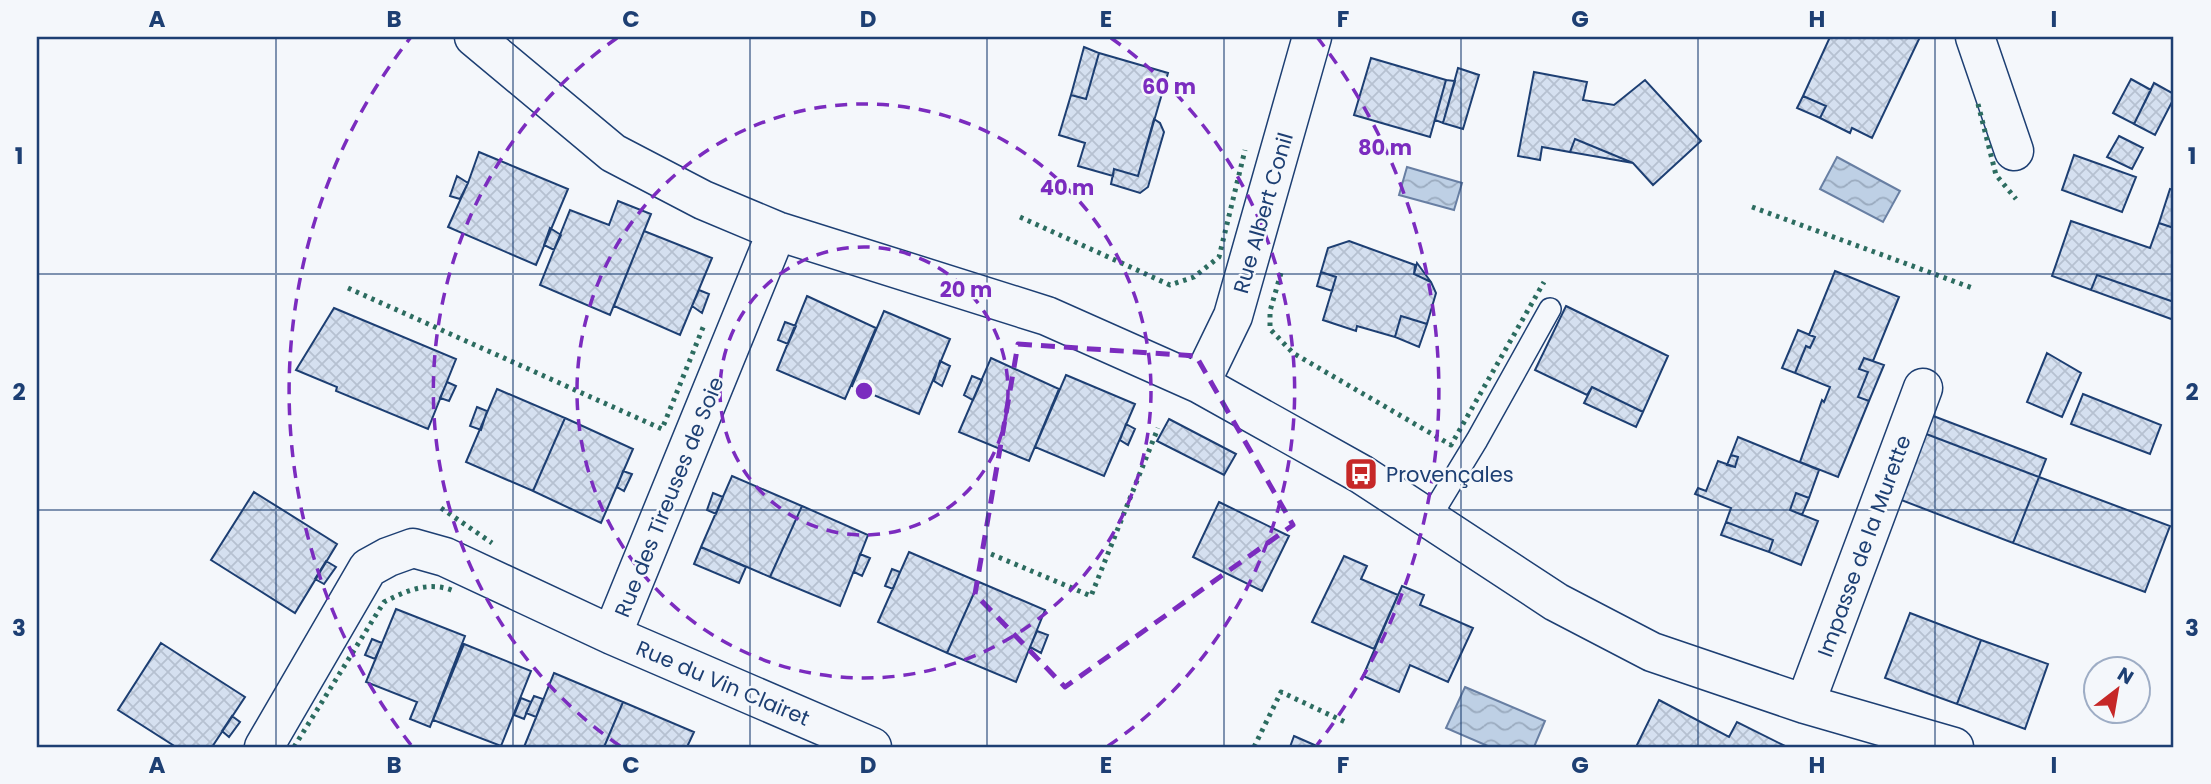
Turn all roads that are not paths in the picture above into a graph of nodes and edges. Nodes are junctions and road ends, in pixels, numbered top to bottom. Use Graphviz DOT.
graph roads {
  1 [pos="474,37"];
  2 [pos="1312,37"];
  3 [pos="1975,37"];
  4 [pos="2014,151"];
  5 [pos="777,231"];
  6 [pos="1550,309"];
  7 [pos="1200,384"];
  8 [pos="1923,388"];
  9 [pos="1429,519"];
  10 [pos="612,635"];
  11 [pos="1805,704"];
  12 [pos="264,747"];
  13 [pos="872,747"];
  14 [pos="1954,747"];
  1 -- 5 [label="street"];
  2 -- 7 [label="street, Rue Albert Conil"];
  3 -- 4 [label="street"];
  5 -- 7 [label="street"];
  5 -- 10 [label="street, Rue des Tireuses de Soie"];
  6 -- 9 [label="lane"];
  7 -- 9 [label="street"];
  8 -- 11 [label="street, Impasse de la Murette"];
  9 -- 11 [label="street"];
  10 -- 12 [label="street, Rue des Tireuses de Soie"];
  10 -- 13 [label="street, Rue du Vin Clairet"];
  11 -- 14 [label="street"];
}
